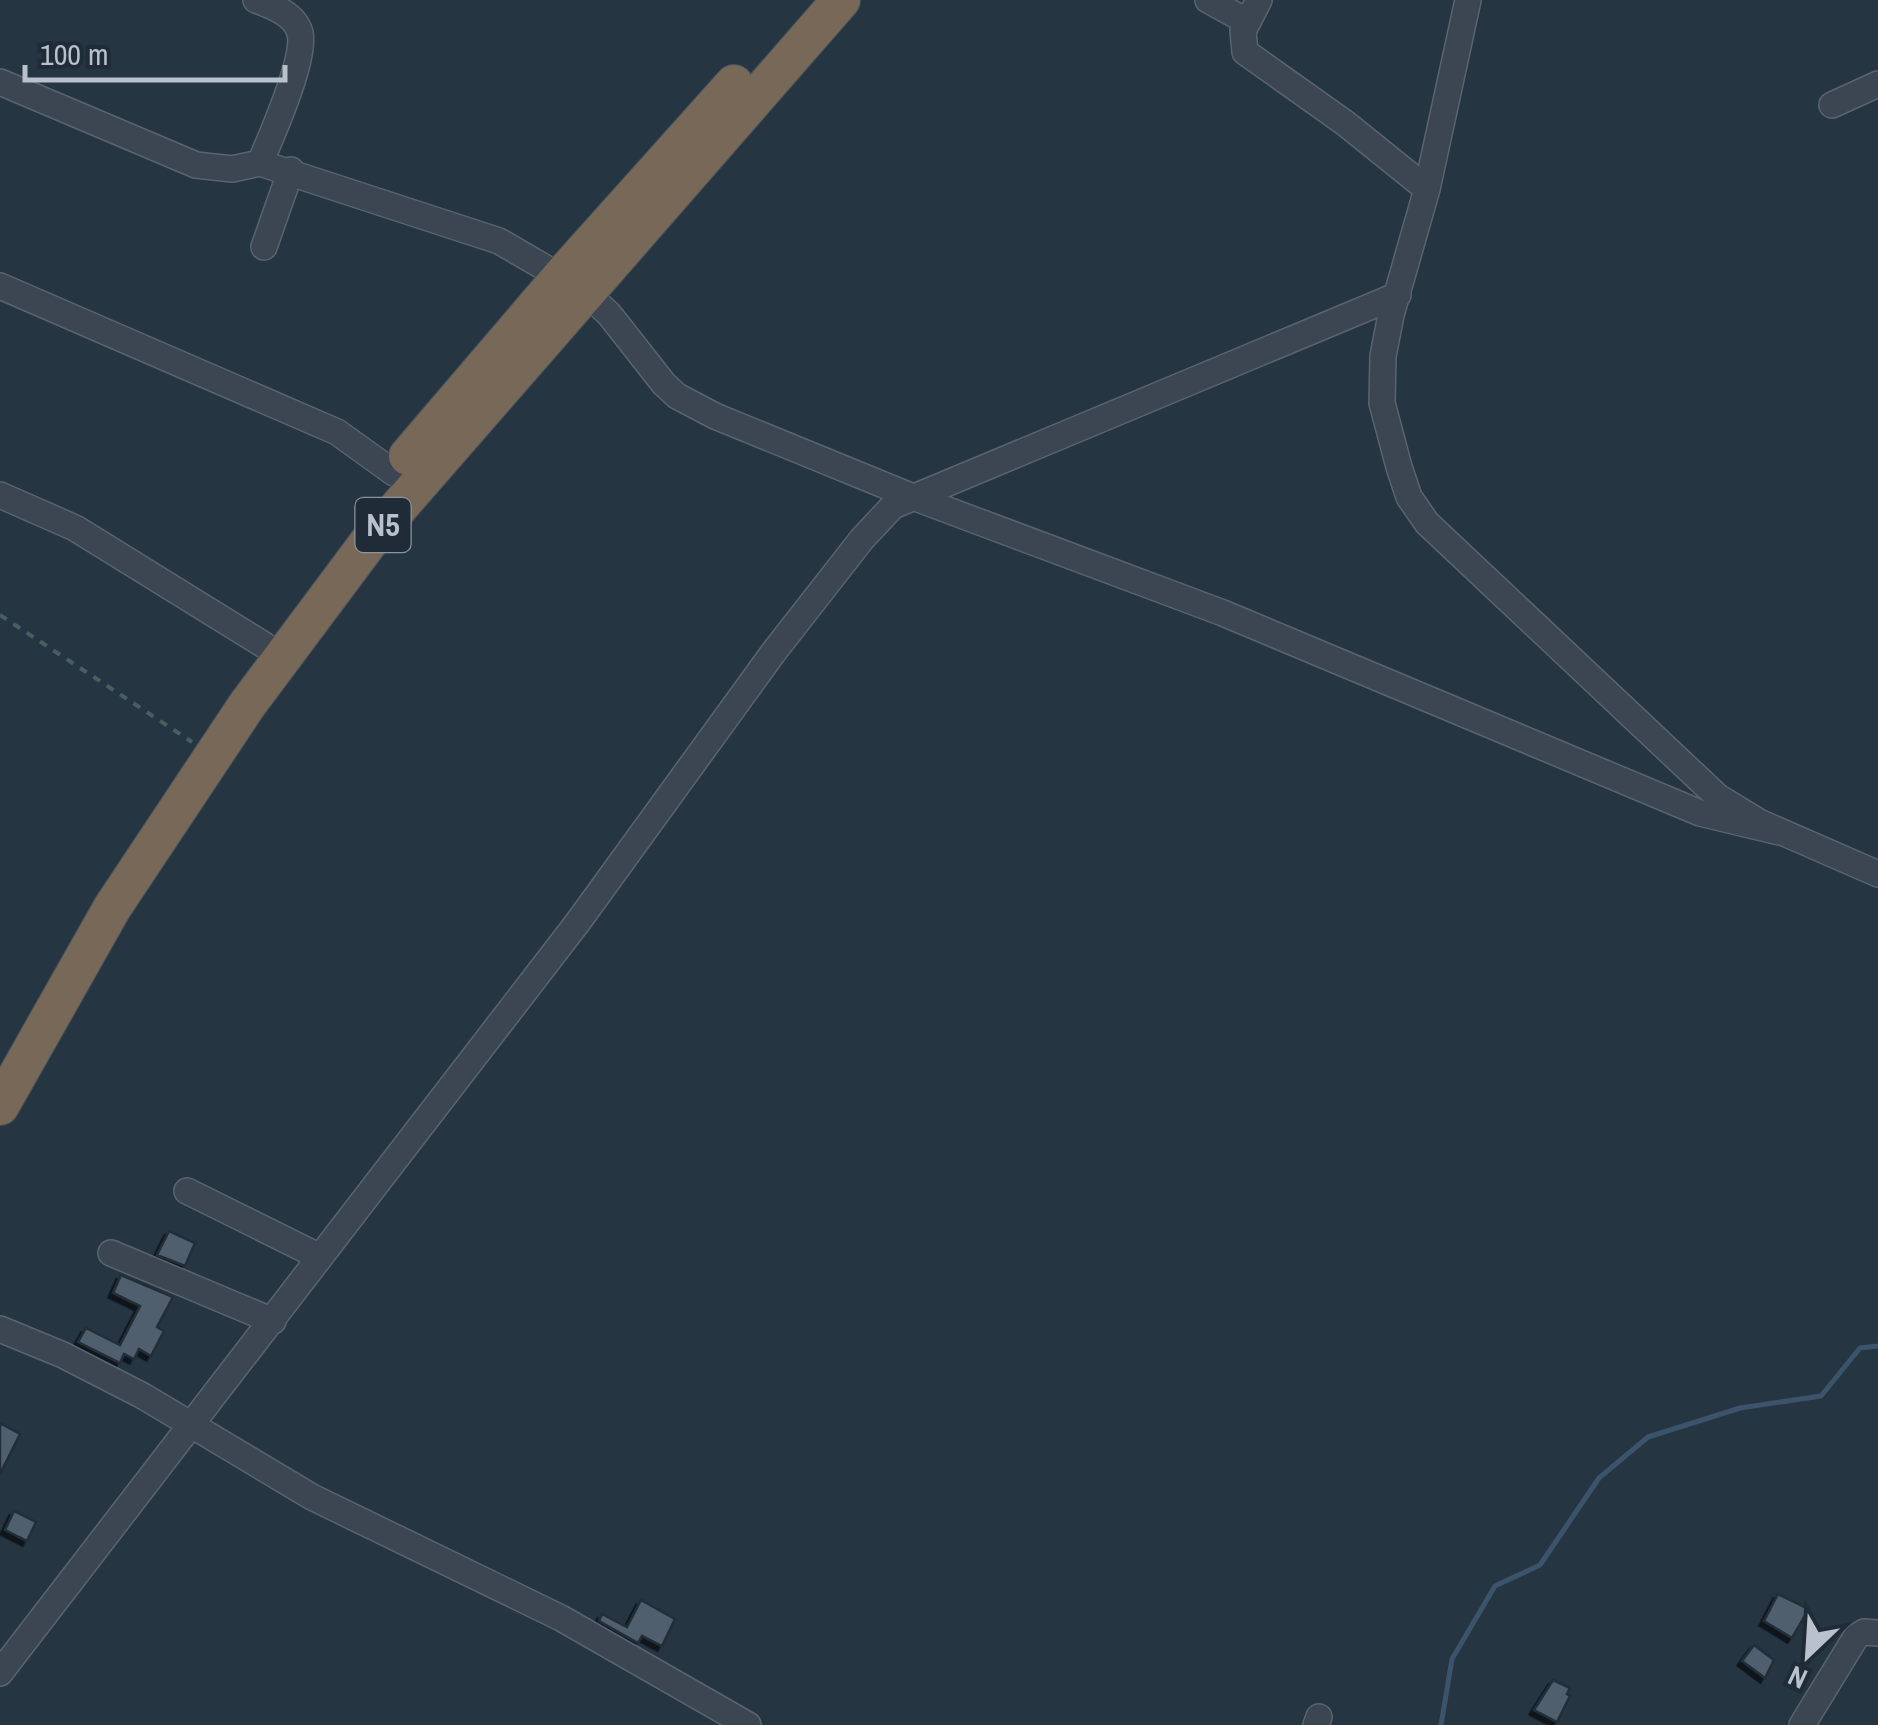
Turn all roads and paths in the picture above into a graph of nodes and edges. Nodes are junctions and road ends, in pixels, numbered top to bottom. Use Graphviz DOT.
graph roads {
  1 [pos="256,0"];
  2 [pos="808,0"];
  3 [pos="841,0"];
  4 [pos="1208,0"];
  5 [pos="1468,0"];
  6 [pos="1253,11"];
  7 [pos="0,82"];
  8 [pos="1878,84"];
  9 [pos="1832,105"];
  10 [pos="260,163"];
  11 [pos="291,170"];
  12 [pos="1427,189"];
  13 [pos="264,247"];
  14 [pos="0,286"];
  15 [pos="568,290"];
  16 [pos="1398,295"];
  17 [pos="394,473"];
  18 [pos="0,495"];
  19 [pos="913,497"];
  20 [pos="0,614"];
  21 [pos="264,645"];
  22 [pos="193,743"];
  23 [pos="1780,832"];
  24 [pos="1878,874"];
  25 [pos="0,1057"];
  26 [pos="0,1106"];
  27 [pos="187,1191"];
  28 [pos="111,1252"];
  29 [pos="320,1258"];
  30 [pos="273,1322"];
  31 [pos="0,1329"];
  32 [pos="192,1424"];
  33 [pos="1878,1633"];
  34 [pos="0,1673"];
  35 [pos="748,1725"];
  36 [pos="1802,1725"];
  1 -- 10 [label="street"];
  2 -- 15 [label="highway, N5"];
  3 -- 15 [label="highway, N5"];
  4 -- 6 [label="street"];
  5 -- 12 [label="street"];
  6 -- 12 [label="street"];
  7 -- 10 [label="street"];
  8 -- 9 [label="street"];
  10 -- 11 [label="street"];
  11 -- 13 [label="street"];
  11 -- 15 [label="street"];
  12 -- 16 [label="street"];
  14 -- 17 [label="street"];
  15 -- 17 [label="highway, N5"];
  15 -- 19 [label="street"];
  15 -- 26 [label="highway, N5"];
  16 -- 19 [label="street"];
  16 -- 23 [label="street"];
  17 -- 21 [label="highway, N5"];
  18 -- 21 [label="street"];
  19 -- 23 [label="street"];
  19 -- 29 [label="street"];
  20 -- 22 [label="path"];
  21 -- 22 [label="highway, N5"];
  22 -- 25 [label="highway, N5"];
  23 -- 24 [label="street"];
  27 -- 29 [label="street"];
  28 -- 30 [label="street"];
  29 -- 30 [label="street"];
  30 -- 32 [label="street"];
  31 -- 32 [label="street"];
  32 -- 34 [label="street"];
  32 -- 35 [label="street"];
  33 -- 36 [label="street"];
}
